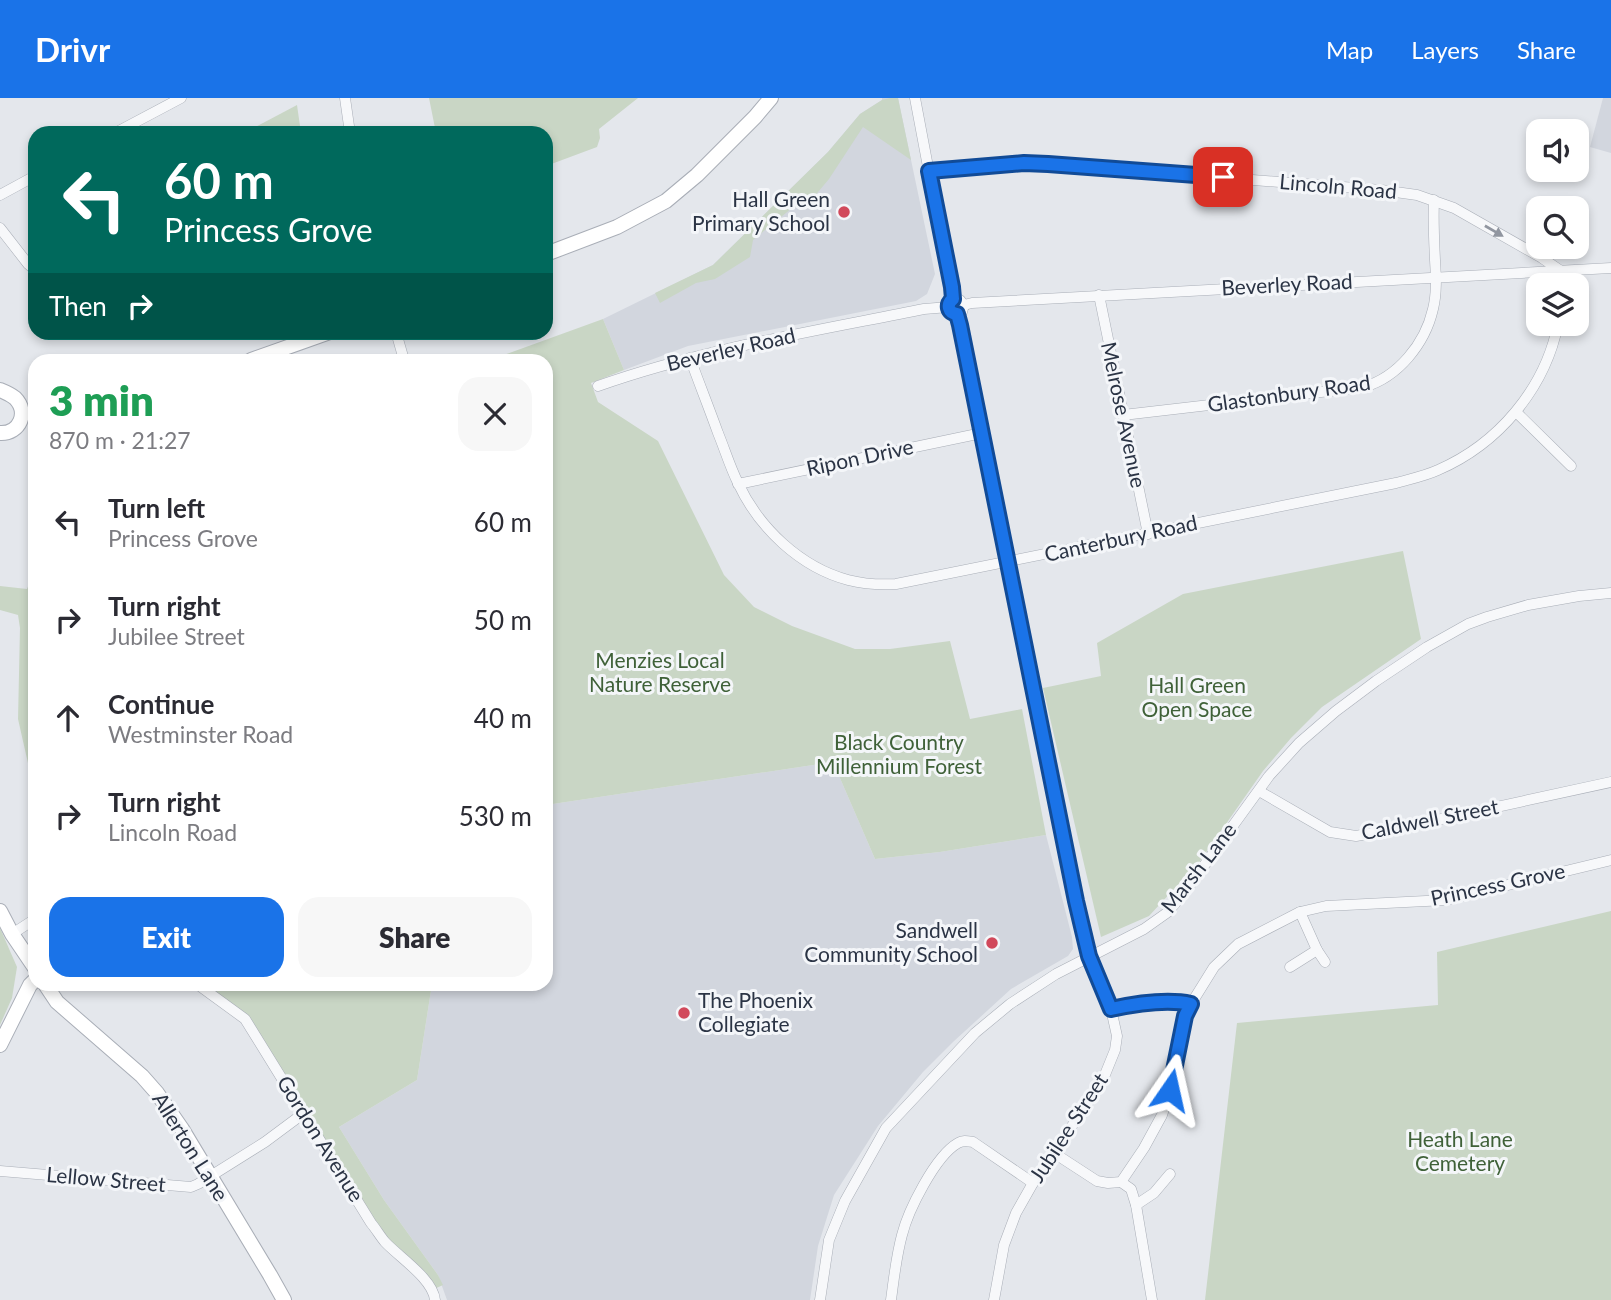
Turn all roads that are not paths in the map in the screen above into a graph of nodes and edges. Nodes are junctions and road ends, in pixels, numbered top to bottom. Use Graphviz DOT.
graph roads {
  1 [pos="181,98"];
  2 [pos="345,98"];
  3 [pos="771,98"];
  4 [pos="915,98"];
  5 [pos="128,126"];
  6 [pos="350,126"];
  7 [pos="929,171"];
  8 [pos="28,180"];
  9 [pos="0,195"];
  10 [pos="1434,200"];
  11 [pos="0,228"];
  12 [pos="553,251"];
  13 [pos="28,264"];
  14 [pos="1611,268"];
  15 [pos="1561,271"];
  16 [pos="1436,277"];
  17 [pos="1099,295"];
  18 [pos="953,307"];
  19 [pos="1555,336"];
  20 [pos="307,340"];
  21 [pos="268,354"];
  22 [pos="690,358"];
  23 [pos="598,386"];
  24 [pos="1,391"];
  25 [pos="1516,412"];
  26 [pos="28,413"];
  27 [pos="1123,415"];
  28 [pos="0,433"];
  29 [pos="982,433"];
  30 [pos="1571,466"];
  31 [pos="738,484"];
  32 [pos="1148,534"];
  33 [pos="1007,562"];
  34 [pos="1611,593"];
  35 [pos="1611,782"];
  36 [pos="1259,791"];
  37 [pos="1611,860"];
  38 [pos="0,911"];
  39 [pos="1300,912"];
  40 [pos="28,924"];
  41 [pos="12,934"];
  42 [pos="1317,950"];
  43 [pos="1089,956"];
  44 [pos="28,958"];
  45 [pos="1325,962"];
  46 [pos="1290,967"];
  47 [pos="28,989"];
  48 [pos="50,991"];
  49 [pos="207,991"];
  50 [pos="1191,1004"];
  51 [pos="1111,1009"];
  52 [pos="0,1045"];
  53 [pos="304,1112"];
  54 [pos="1054,1153"];
  55 [pos="0,1171"];
  56 [pos="1170,1174"];
  57 [pos="209,1176"];
  58 [pos="1121,1182"];
  59 [pos="1033,1183"];
  60 [pos="1136,1205"];
  61 [pos="284,1300"];
  62 [pos="435,1300"];
  63 [pos="820,1300"];
  64 [pos="891,1300"];
  65 [pos="994,1300"];
  66 [pos="1152,1300"];
  1 -- 5 [label="street"];
  2 -- 6 [label="street"];
  3 -- 12 [label="street"];
  4 -- 7 [label="street, Jubilee Street"];
  7 -- 10 [label="street, Lincoln Road"];
  7 -- 18 [label="street, Jubilee Street"];
  8 -- 9 [label="street"];
  10 -- 15 [label="street, Lincoln Road, one-way"];
  10 -- 16 [label="street, Glastonbury Road"];
  11 -- 13 [label="street"];
  14 -- 15 [label="street, Beverley Road"];
  15 -- 16 [label="street, Beverley Road"];
  16 -- 17 [label="street, Beverley Road"];
  16 -- 27 [label="street, Glastonbury Road"];
  17 -- 18 [label="street, Beverley Road"];
  17 -- 27 [label="street, Melrose Avenue"];
  18 -- 22 [label="street, Beverley Road"];
  18 -- 29 [label="street, Jubilee Street"];
  19 -- 25 [label="street, Canterbury Road"];
  20 -- 21 [label="street"];
  22 -- 23 [label="street, Beverley Road"];
  22 -- 31 [label="street, Canterbury Road"];
  24 -- 26 [label="street"];
  25 -- 30 [label="street"];
  25 -- 32 [label="street, Canterbury Road"];
  26 -- 28 [label="street"];
  27 -- 32 [label="street, Melrose Avenue"];
  29 -- 31 [label="street, Ripon Drive"];
  29 -- 33 [label="street, Jubilee Street"];
  31 -- 33 [label="street, Canterbury Road"];
  32 -- 33 [label="street, Canterbury Road"];
  33 -- 43 [label="street, Jubilee Street"];
  34 -- 36 [label="street, Marsh Lane"];
  35 -- 36 [label="street, Caldwell Street"];
  36 -- 43 [label="street, Marsh Lane"];
  37 -- 39 [label="street, Princess Grove"];
  38 -- 41 [label="street"];
  39 -- 42 [label="street"];
  39 -- 50 [label="street, Princess Grove"];
  40 -- 41 [label="street"];
  41 -- 44 [label="street"];
  42 -- 45 [label="street"];
  42 -- 46 [label="street"];
  43 -- 51 [label="street, Jubilee Street"];
  43 -- 63 [label="street, Marsh Lane"];
  47 -- 52 [label="street"];
  48 -- 57 [label="street, Allerton Lane"];
  49 -- 53 [label="street, Gordon Avenue"];
  50 -- 51 [label="street"];
  50 -- 58 [label="street, Princess Grove"];
  51 -- 54 [label="street, Jubilee Street"];
  53 -- 57 [label="street, Lellow Street"];
  53 -- 62 [label="street, Gordon Avenue"];
  54 -- 58 [label="street"];
  54 -- 59 [label="street, Jubilee Street"];
  55 -- 57 [label="street, Lellow Street"];
  56 -- 60 [label="street"];
  57 -- 61 [label="street, Allerton Lane"];
  58 -- 60 [label="street"];
  59 -- 64 [label="street"];
  59 -- 65 [label="street, Jubilee Street"];
  60 -- 66 [label="street"];
}
